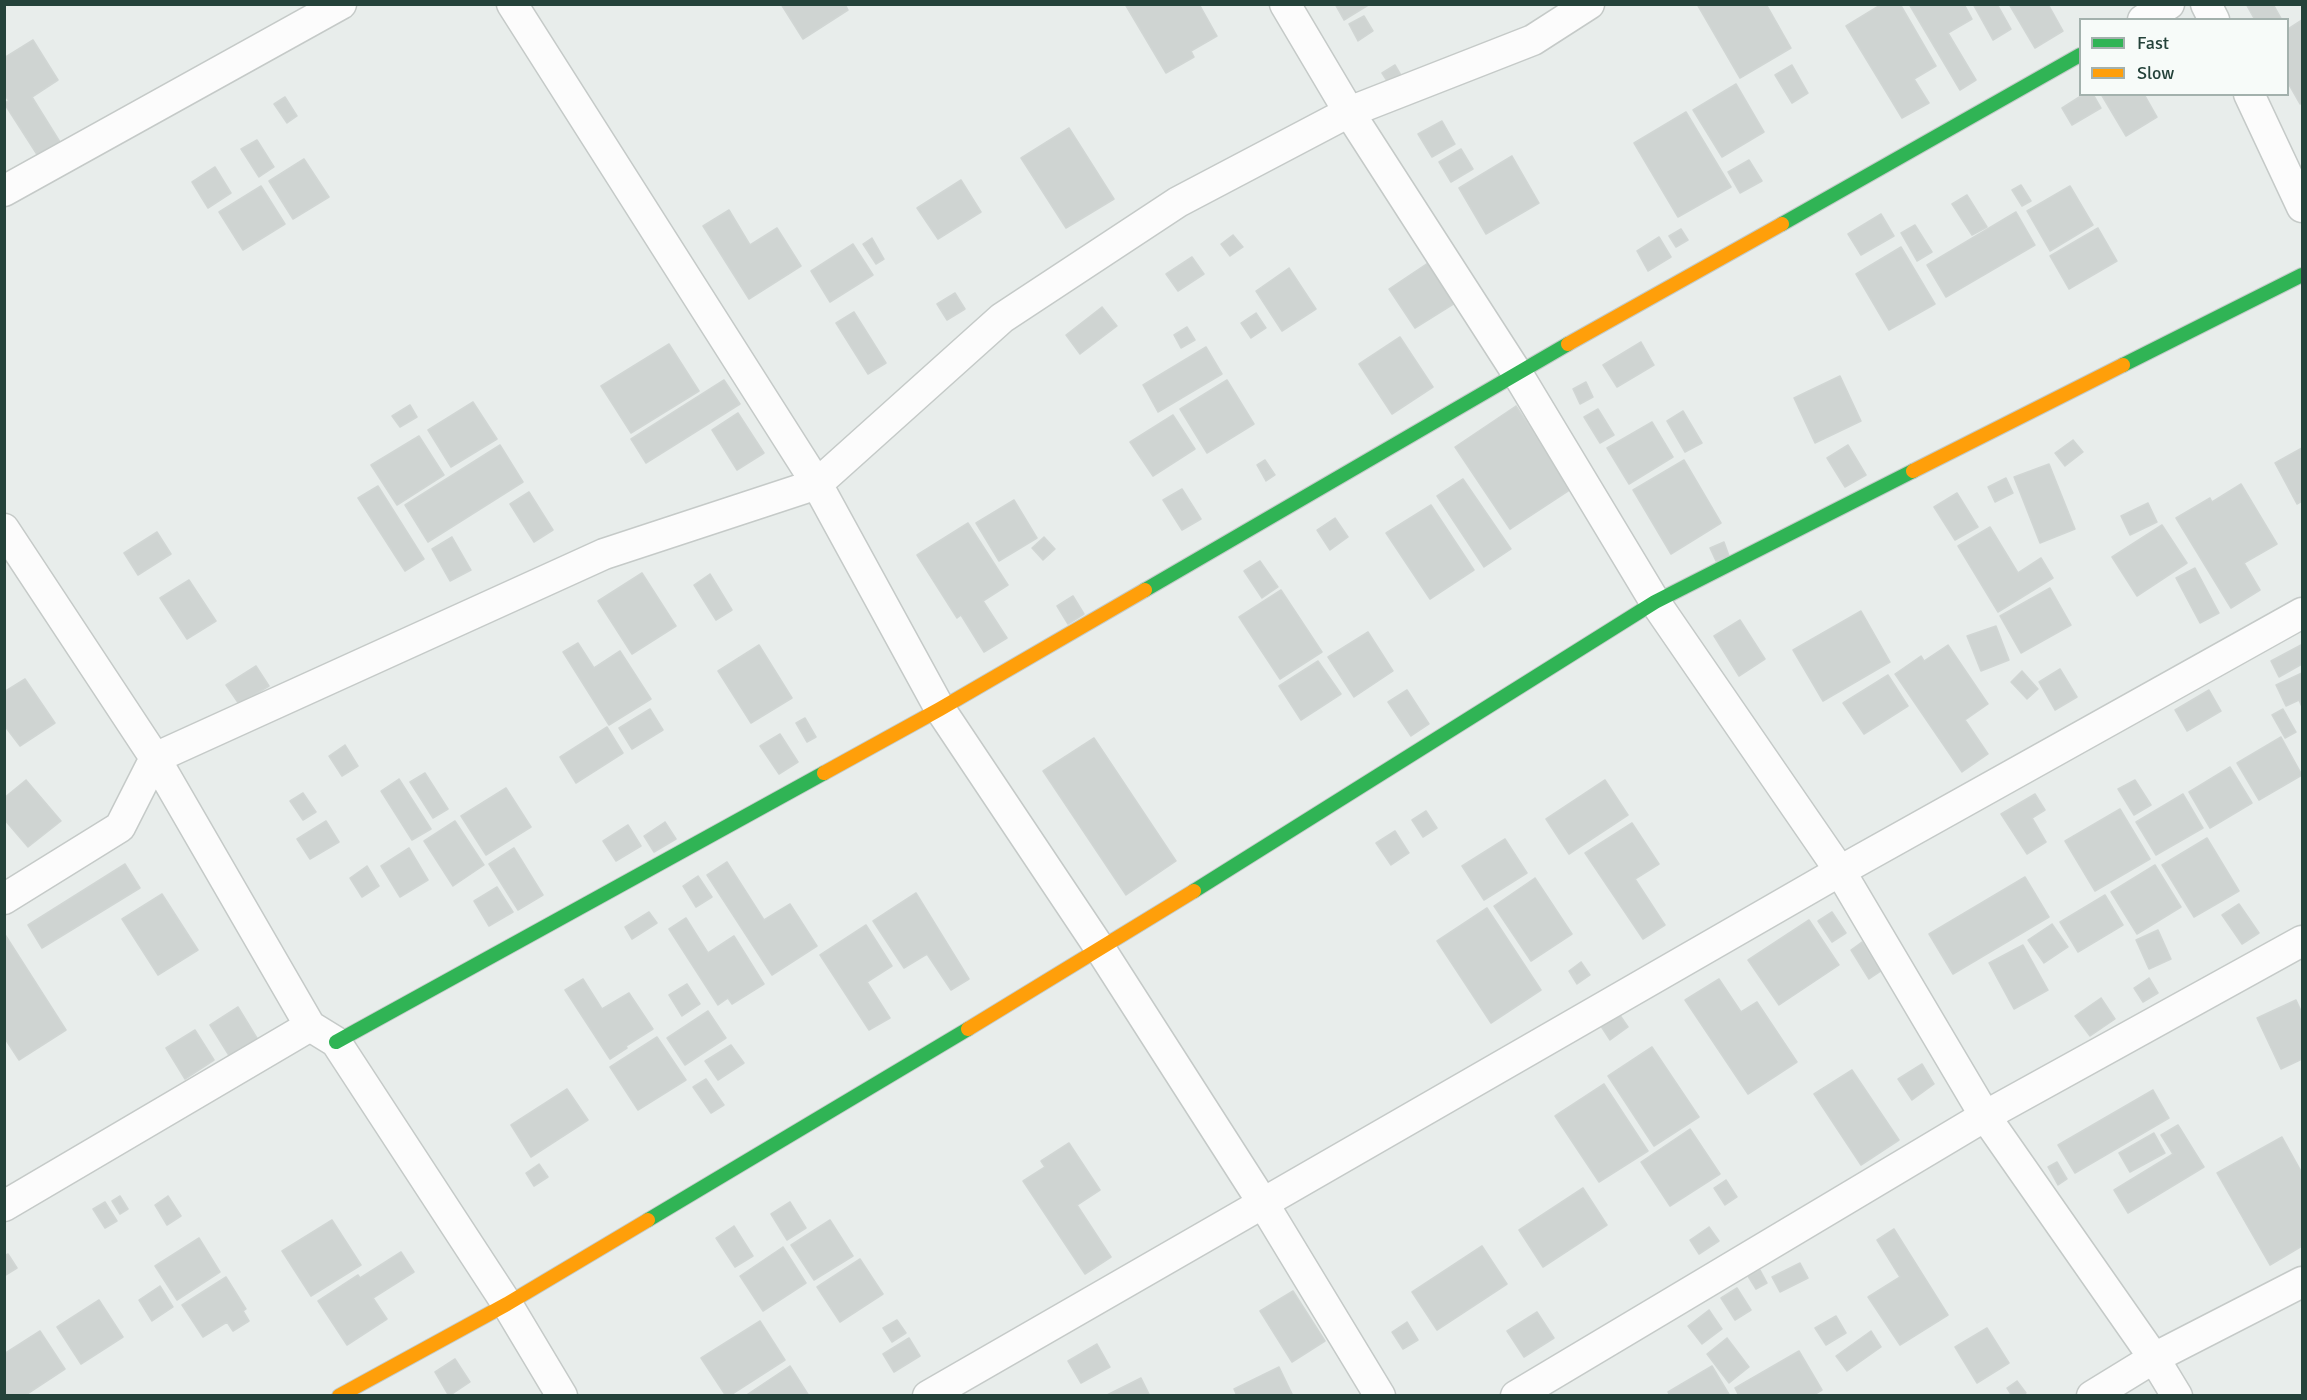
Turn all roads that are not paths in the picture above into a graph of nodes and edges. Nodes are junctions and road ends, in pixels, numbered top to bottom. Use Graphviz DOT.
graph roads {
  1 [pos="341,4"];
  2 [pos="512,4"];
  3 [pos="1285,4"];
  4 [pos="1588,4"];
  5 [pos="2169,4"];
  6 [pos="2206,4"];
  7 [pos="2146,18"];
  8 [pos="2213,18"];
  9 [pos="2079,56"];
  10 [pos="2250,96"];
  11 [pos="1349,112"];
  12 [pos="4,191"];
  13 [pos="2302,207"];
  14 [pos="2302,275"];
  15 [pos="1517,373"];
  16 [pos="818,484"];
  17 [pos="4,529"];
  18 [pos="1655,602"];
  19 [pos="2302,613"];
  20 [pos="940,709"];
  21 [pos="155,758"];
  22 [pos="1840,871"];
  23 [pos="4,899"];
  24 [pos="2302,941"];
  25 [pos="1101,950"];
  26 [pos="310,1026"];
  27 [pos="336,1042"];
  28 [pos="1985,1116"];
  29 [pos="1263,1203"];
  30 [pos="4,1206"];
  31 [pos="2302,1282"];
  32 [pos="507,1304"];
  33 [pos="2154,1358"];
  34 [pos="339,1395"];
  35 [pos="562,1395"];
  36 [pos="928,1395"];
  37 [pos="1380,1395"];
  38 [pos="1516,1395"];
  39 [pos="2092,1395"];
  40 [pos="2177,1395"];
  1 -- 12 [label="street"];
  2 -- 16 [label="street"];
  3 -- 11 [label="street"];
  4 -- 11 [label="street"];
  5 -- 7 [label="street"];
  6 -- 8 [label="street"];
  9 -- 15 [label="street"];
  10 -- 13 [label="street"];
  11 -- 15 [label="street"];
  11 -- 16 [label="street"];
  14 -- 18 [label="street"];
  15 -- 18 [label="street"];
  15 -- 20 [label="street"];
  16 -- 20 [label="street"];
  16 -- 21 [label="street"];
  17 -- 21 [label="street"];
  18 -- 22 [label="street"];
  18 -- 25 [label="street"];
  19 -- 22 [label="street"];
  20 -- 25 [label="street"];
  20 -- 27 [label="street"];
  21 -- 23 [label="street"];
  21 -- 26 [label="street"];
  22 -- 28 [label="street"];
  22 -- 29 [label="street"];
  24 -- 28 [label="street"];
  25 -- 29 [label="street"];
  25 -- 32 [label="street"];
  26 -- 27 [label="street"];
  26 -- 30 [label="street"];
  27 -- 32 [label="street"];
  28 -- 33 [label="street"];
  28 -- 38 [label="street"];
  29 -- 36 [label="street"];
  29 -- 37 [label="street"];
  31 -- 33 [label="street"];
  32 -- 34 [label="street"];
  32 -- 35 [label="street"];
  33 -- 39 [label="street"];
  33 -- 40 [label="street"];
}
